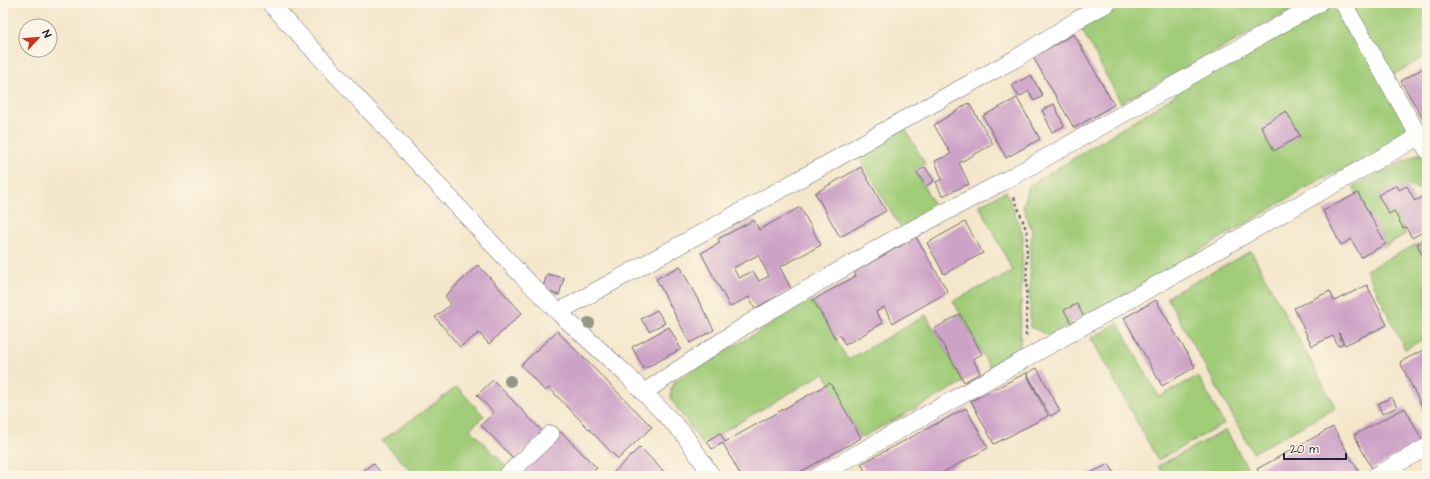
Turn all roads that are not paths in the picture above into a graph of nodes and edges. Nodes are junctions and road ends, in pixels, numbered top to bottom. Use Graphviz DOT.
graph roads {
  1 [pos="270,3"];
  2 [pos="1108,3"];
  3 [pos="1319,3"];
  4 [pos="1343,3"];
  5 [pos="1424,140"];
  6 [pos="558,312"];
  7 [pos="644,392"];
  8 [pos="552,434"];
  9 [pos="1427,447"];
  10 [pos="506,476"];
  11 [pos="712,476"];
  12 [pos="818,476"];
  13 [pos="1375,476"];
  1 -- 6 [label="street"];
  2 -- 6 [label="street"];
  3 -- 7 [label="street"];
  4 -- 5 [label="street"];
  5 -- 12 [label="street"];
  6 -- 7 [label="street"];
  7 -- 11 [label="street"];
  8 -- 10 [label="street"];
  9 -- 13 [label="street"];
}
